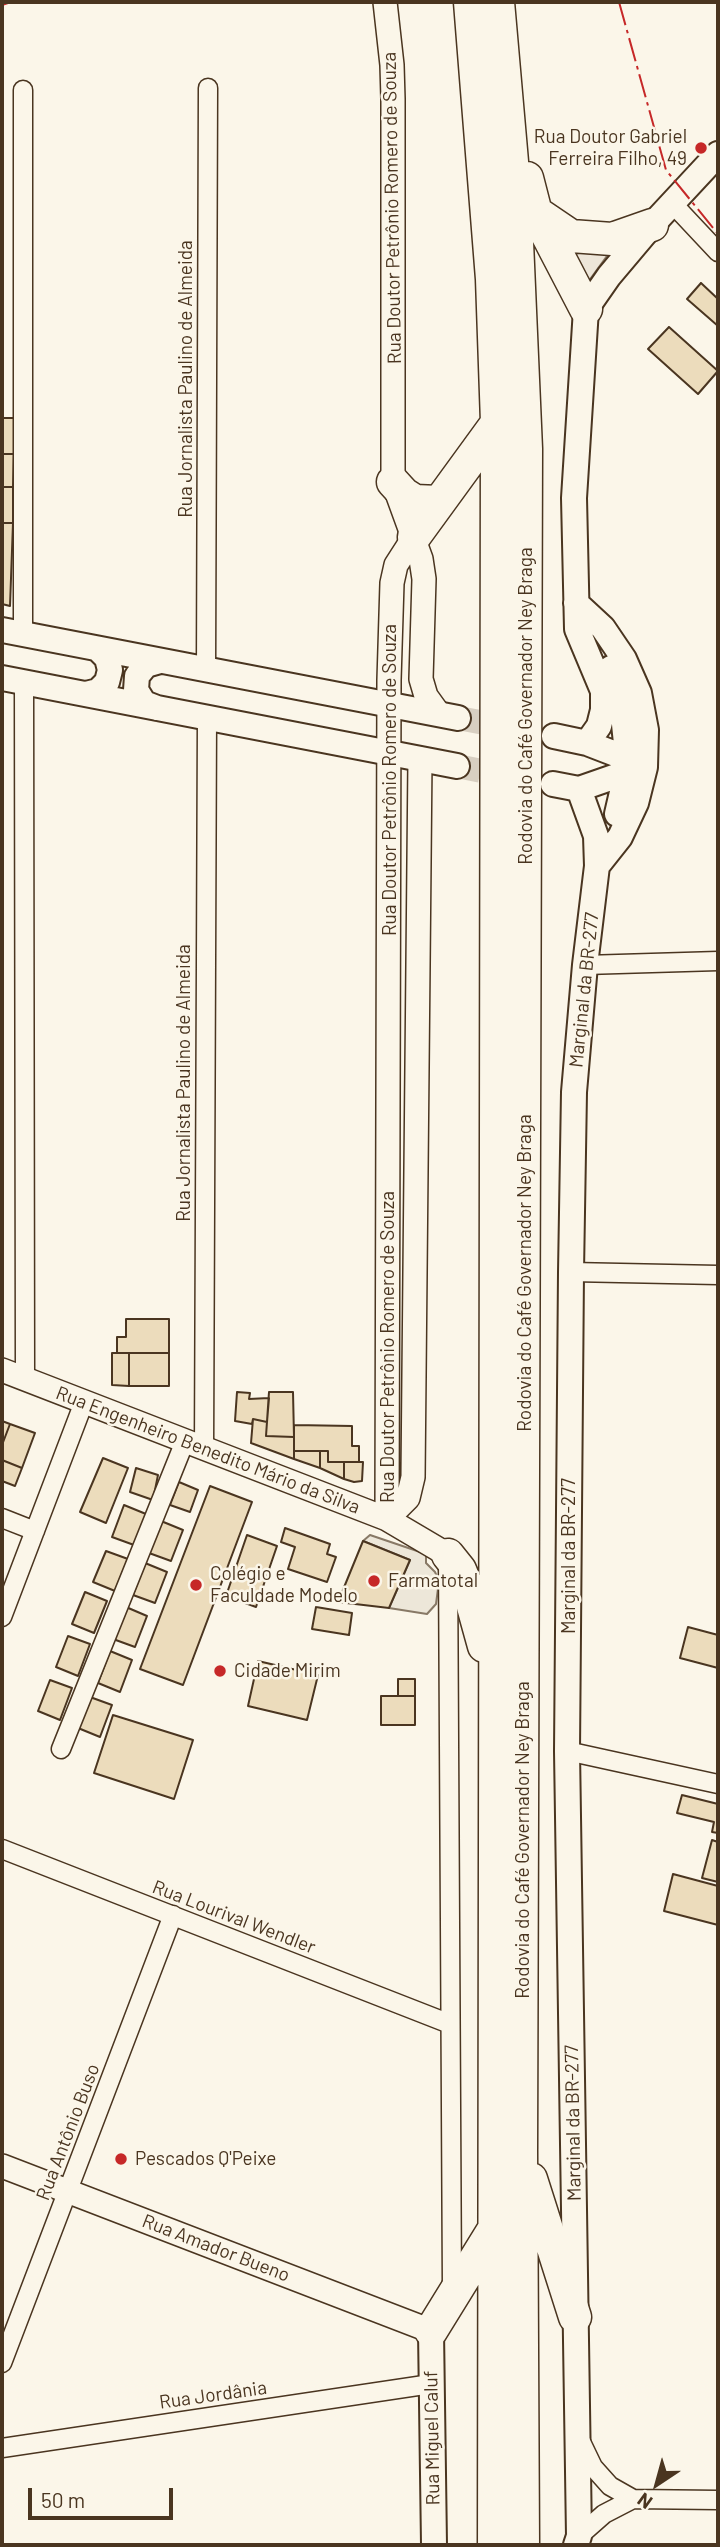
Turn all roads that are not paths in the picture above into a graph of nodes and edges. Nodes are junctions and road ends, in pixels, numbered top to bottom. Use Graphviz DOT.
graph roads {
  1 [pos="385,2"];
  2 [pos="470,2"];
  3 [pos="498,2"];
  4 [pos="208,88"];
  5 [pos="23,90"];
  6 [pos="508,105"];
  7 [pos="718,154"];
  8 [pos="536,213"];
  9 [pos="662,214"];
  10 [pos="718,252"];
  11 [pos="586,309"];
  12 [pos="496,423"];
  13 [pos="393,482"];
  14 [pos="439,502"];
  15 [pos="414,537"];
  16 [pos="576,603"];
  17 [pos="13,632"];
  18 [pos="98,649"];
  19 [pos="160,661"];
  20 [pos="206,670"];
  21 [pos="13,680"];
  22 [pos="86,694"];
  23 [pos="389,704"];
  24 [pos="158,708"];
  25 [pos="448,716"];
  26 [pos="206,717"];
  27 [pos="554,736"];
  28 [pos="587,743"];
  29 [pos="389,753"];
  30 [pos="420,759"];
  31 [pos="625,765"];
  32 [pos="457,766"];
  33 [pos="553,784"];
  34 [pos="579,789"];
  35 [pos="597,866"];
  36 [pos="718,961"];
  37 [pos="585,965"];
  38 [pos="571,1272"];
  39 [pos="718,1275"];
  40 [pos="2,1370"];
  41 [pos="24,1379"];
  42 [pos="84,1402"];
  43 [pos="195,1444"];
  44 [pos="2,1518"];
  45 [pos="387,1519"];
  46 [pos="35,1531"];
  47 [pos="447,1555"];
  48 [pos="2,1617"];
  49 [pos="495,1694"];
  50 [pos="61,1749"];
  51 [pos="567,1751"];
  52 [pos="718,1784"];
  53 [pos="2,1849"];
  54 [pos="173,1915"];
  55 [pos="450,2024"];
  56 [pos="522,2149"];
  57 [pos="2,2166"];
  58 [pos="68,2191"];
  59 [pos="494,2227"];
  60 [pos="452,2296"];
  61 [pos="575,2317"];
  62 [pos="431,2331"];
  63 [pos="2,2363"];
  64 [pos="431,2384"];
  65 [pos="577,2434"];
  66 [pos="2,2448"];
  67 [pos="633,2500"];
  68 [pos="718,2500"];
  69 [pos="577,2540"];
  70 [pos="433,2545"];
  71 [pos="494,2545"];
  72 [pos="523,2545"];
  1 -- 13 [label="street, Rua Doutor Petrônio Romero de Souza"];
  2 -- 12 [label="highway, Rodovia do Café Governador Ney Braga"];
  3 -- 6 [label="highway, Rodovia do Café Governador Ney Braga"];
  4 -- 20 [label="street, Rua Jornalista Paulino de Almeida"];
  5 -- 17 [label="street"];
  6 -- 8 [label="highway"];
  6 -- 56 [label="highway, Rodovia do Café Governador Ney Braga"];
  7 -- 9 [label="main road"];
  8 -- 9 [label="highway"];
  8 -- 11 [label="highway"];
  9 -- 10 [label="street"];
  9 -- 11 [label="main road"];
  11 -- 16 [label="main road"];
  12 -- 14 [label="highway"];
  12 -- 49 [label="highway, Rodovia do Café Governador Ney Braga"];
  13 -- 14 [label="highway"];
  13 -- 15 [label="street, Rua Doutor Petrônio Romero de Souza"];
  14 -- 15 [label="highway"];
  15 -- 23 [label="street, Rua Doutor Petrônio Romero de Souza"];
  15 -- 25 [label="street, Rua Doutor Petrônio Romero de Souza"];
  16 -- 28 [label="main road"];
  16 -- 31 [label="main road"];
  16 -- 35 [label="main road"];
  17 -- 18 [label="main road"];
  18 -- 19 [label="main road"];
  18 -- 22 [label="main road"];
  19 -- 20 [label="main road"];
  19 -- 24 [label="main road"];
  20 -- 23 [label="main road"];
  21 -- 22 [label="main road"];
  21 -- 41 [label="street"];
  22 -- 24 [label="main road"];
  23 -- 25 [label="main road"];
  23 -- 29 [label="street, Rua Doutor Petrônio Romero de Souza"];
  24 -- 26 [label="main road"];
  26 -- 29 [label="main road"];
  26 -- 43 [label="street, Rua Jornalista Paulino de Almeida"];
  27 -- 28 [label="main road"];
  28 -- 31 [label="main road"];
  28 -- 34 [label="main road"];
  29 -- 30 [label="main road"];
  29 -- 45 [label="street, Rua Doutor Petrônio Romero de Souza"];
  30 -- 32 [label="main road"];
  30 -- 45 [label="street, Rua Doutor Petrônio Romero de Souza"];
  31 -- 34 [label="main road"];
  31 -- 35 [label="main road"];
  33 -- 34 [label="main road"];
  34 -- 35 [label="main road"];
  35 -- 37 [label="main road, Marginal da BR-277"];
  36 -- 37 [label="street"];
  37 -- 38 [label="main road, Marginal da BR-277"];
  38 -- 39 [label="street"];
  38 -- 51 [label="main road, Marginal da BR-277"];
  40 -- 41 [label="street, Rua Engenheiro Benedito Mário da Silva"];
  41 -- 42 [label="street, Rua Engenheiro Benedito Mário da Silva"];
  42 -- 43 [label="street, Rua Engenheiro Benedito Mário da Silva"];
  42 -- 46 [label="street"];
  43 -- 45 [label="street, Rua Engenheiro Benedito Mário da Silva"];
  43 -- 50 [label="street"];
  44 -- 46 [label="street"];
  45 -- 47 [label="street, Rua Engenheiro Benedito Mário da Silva"];
  46 -- 48 [label="street"];
  47 -- 49 [label="highway"];
  47 -- 55 [label="street"];
  49 -- 59 [label="highway, Rodovia do Café Governador Ney Braga"];
  51 -- 52 [label="street"];
  51 -- 61 [label="main road, Marginal da BR-277"];
  53 -- 54 [label="street, Rua Lourival Wendler"];
  54 -- 55 [label="street, Rua Lourival Wendler"];
  54 -- 58 [label="street, Rua Antônio Buso"];
  55 -- 60 [label="street"];
  56 -- 61 [label="highway"];
  56 -- 72 [label="highway, Rodovia do Café Governador Ney Braga"];
  57 -- 58 [label="street, Rua Amador Bueno"];
  58 -- 62 [label="street, Rua Amador Bueno"];
  58 -- 63 [label="street, Rua Antônio Buso"];
  59 -- 60 [label="highway"];
  59 -- 71 [label="highway, Rodovia do Café Governador Ney Braga"];
  60 -- 62 [label="highway"];
  61 -- 65 [label="main road, Marginal da BR-277"];
  62 -- 64 [label="main road, Rua Miguel Caluf"];
  64 -- 66 [label="street, Rua Jordânia"];
  64 -- 70 [label="main road, Rua Miguel Caluf"];
  65 -- 67 [label="street"];
  65 -- 69 [label="main road, Marginal da BR-277"];
  67 -- 68 [label="street"];
  67 -- 69 [label="street"];
}
